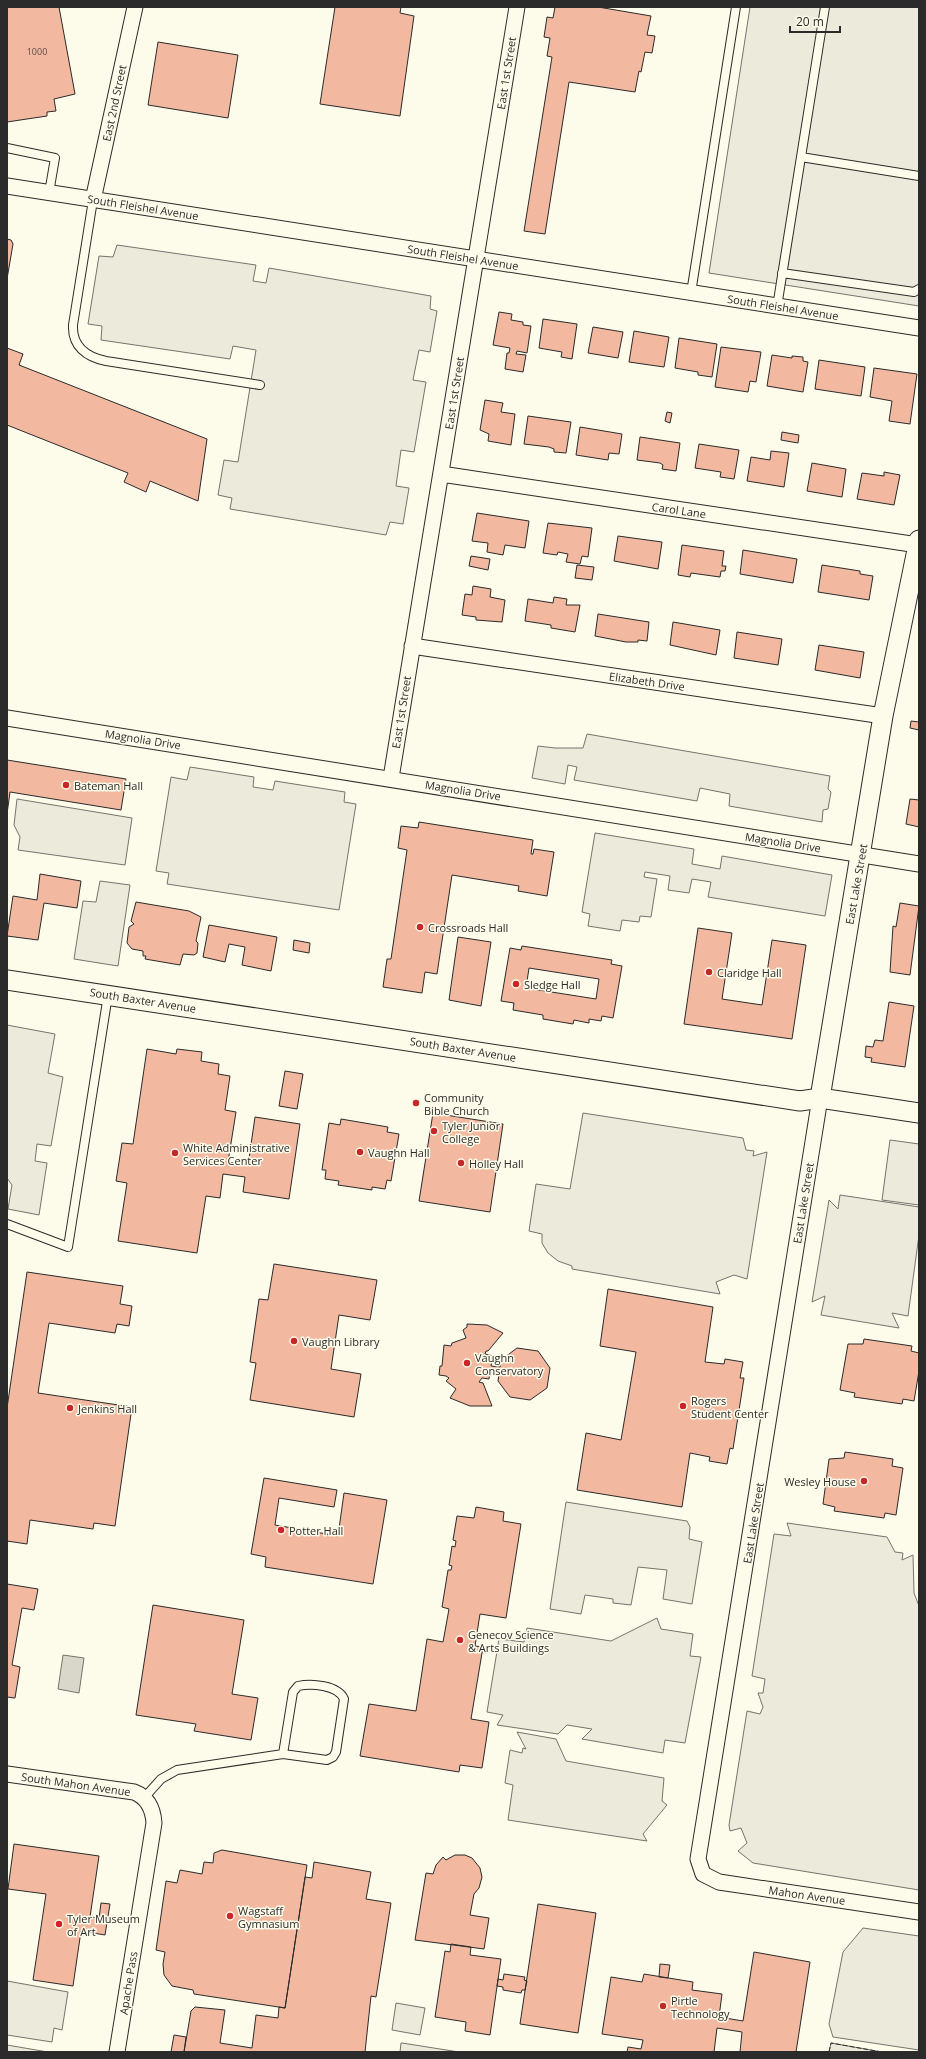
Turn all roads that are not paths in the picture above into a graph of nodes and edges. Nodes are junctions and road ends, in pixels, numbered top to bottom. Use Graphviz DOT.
graph roads {
  1 [pos="135,7"];
  2 [pos="517,7"];
  3 [pos="736,7"];
  4 [pos="825,7"];
  5 [pos="7,148"];
  6 [pos="801,157"];
  7 [pos="919,176"];
  8 [pos="7,186"];
  9 [pos="49,193"];
  10 [pos="93,200"];
  11 [pos="476,259"];
  12 [pos="782,273"];
  13 [pos="919,289"];
  14 [pos="691,293"];
  15 [pos="777,307"];
  16 [pos="919,328"];
  17 [pos="260,385"];
  18 [pos="441,474"];
  19 [pos="918,543"];
  20 [pos="917,564"];
  21 [pos="412,646"];
  22 [pos="883,716"];
  23 [pos="7,718"];
  24 [pos="391,778"];
  25 [pos="861,854"];
  26 [pos="919,864"];
  27 [pos="7,980"];
  28 [pos="108,995"];
  29 [pos="820,1098"];
  30 [pos="919,1113"];
  31 [pos="7,1224"];
  32 [pos="284,1754"];
  33 [pos="7,1774"];
  34 [pos="144,1798"];
  35 [pos="700,1868"];
  36 [pos="919,1912"];
  37 [pos="117,2052"];
  1 -- 10 [label="street, East 2nd Street"];
  2 -- 11 [label="street, East 1st Street"];
  3 -- 14 [label="lane"];
  4 -- 6 [label="lane"];
  5 -- 9 [label="lane"];
  6 -- 7 [label="lane"];
  6 -- 12 [label="lane"];
  8 -- 9 [label="street, South Fleishel Avenue"];
  9 -- 10 [label="street, South Fleishel Avenue"];
  10 -- 11 [label="street, South Fleishel Avenue"];
  10 -- 17 [label="lane"];
  11 -- 14 [label="street, South Fleishel Avenue"];
  11 -- 18 [label="street, East 1st Street"];
  12 -- 13 [label="lane"];
  12 -- 15 [label="lane"];
  14 -- 15 [label="street, South Fleishel Avenue"];
  15 -- 16 [label="street, South Fleishel Avenue"];
  18 -- 19 [label="street, Carol Lane"];
  18 -- 21 [label="street, East 1st Street"];
  19 -- 20 [label="street, East Lake Street"];
  20 -- 22 [label="street, East Lake Street"];
  21 -- 22 [label="street, Elizabeth Drive"];
  21 -- 24 [label="street, East 1st Street"];
  22 -- 25 [label="street, East Lake Street"];
  23 -- 24 [label="street, Magnolia Drive"];
  24 -- 25 [label="street, Magnolia Drive"];
  25 -- 26 [label="street, Magnolia Drive"];
  25 -- 29 [label="street, East Lake Street"];
  27 -- 28 [label="street, South Baxter Avenue"];
  28 -- 29 [label="street, South Baxter Avenue"];
  28 -- 31 [label="lane"];
  29 -- 30 [label="street, South Baxter Avenue"];
  29 -- 35 [label="street, East Lake Street"];
  32 -- 32 [label="lane"];
  32 -- 34 [label="lane"];
  33 -- 34 [label="street, South Mahon Avenue"];
  34 -- 37 [label="street, Apache Pass"];
  35 -- 36 [label="street, Mahon Avenue"];
}
